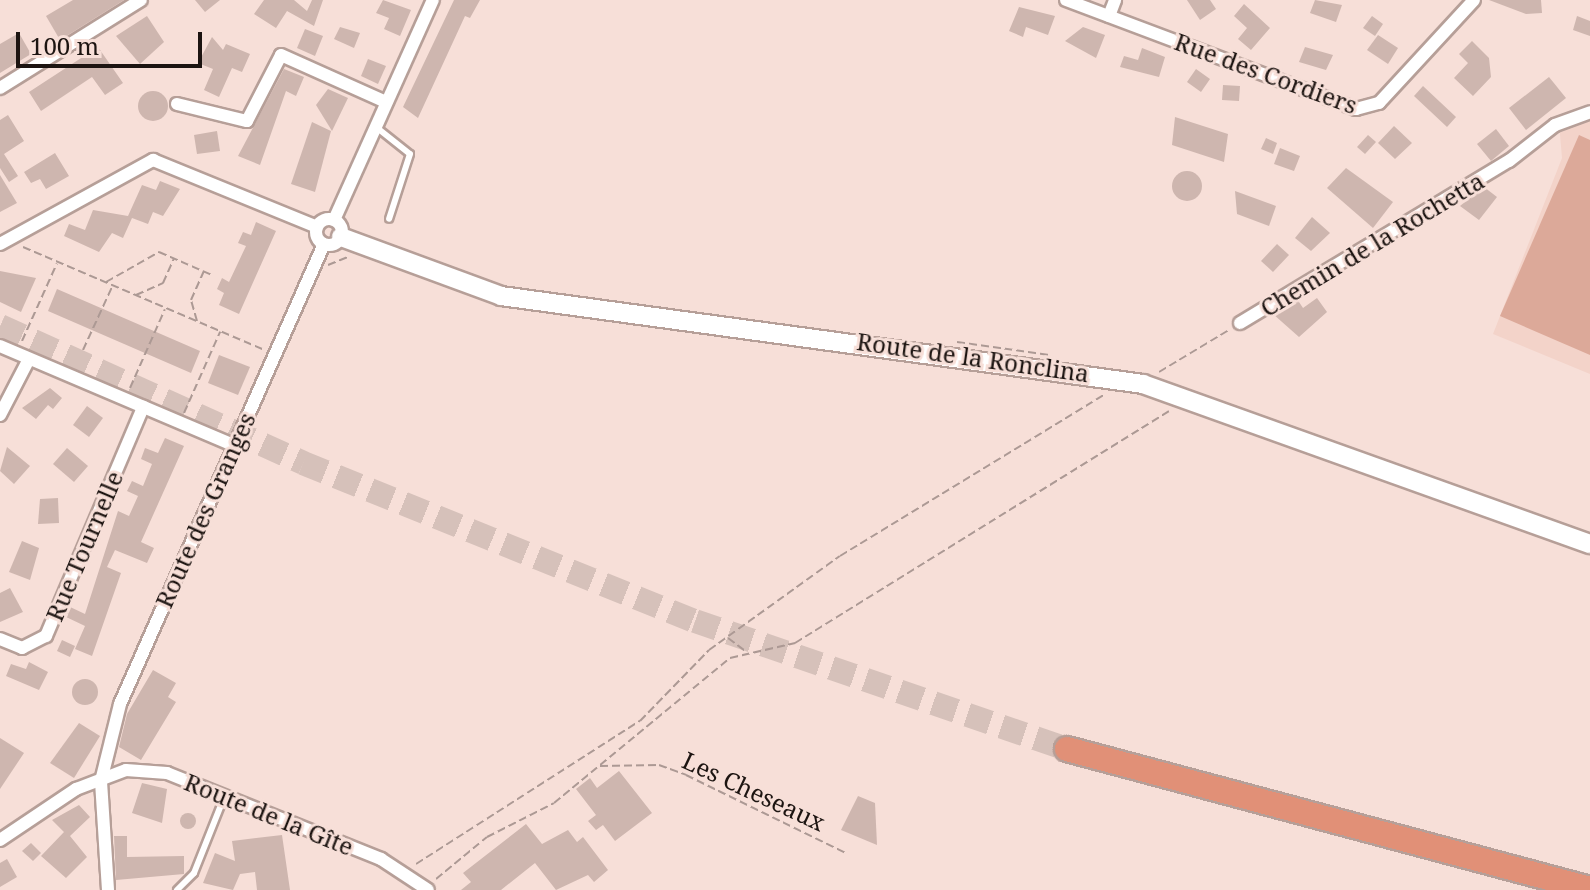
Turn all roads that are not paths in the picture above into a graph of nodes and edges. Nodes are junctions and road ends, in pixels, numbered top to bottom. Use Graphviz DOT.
graph roads {
  1 [pos="141,0"];
  2 [pos="433,0"];
  3 [pos="1066,0"];
  4 [pos="1115,0"];
  5 [pos="1474,0"];
  6 [pos="1109,16"];
  7 [pos="0,88"];
  8 [pos="386,102"];
  9 [pos="177,104"];
  10 [pos="1590,112"];
  11 [pos="376,127"];
  12 [pos="389,219"];
  13 [pos="333,234"];
  14 [pos="0,244"];
  15 [pos="1240,323"];
  16 [pos="0,346"];
  17 [pos="29,359"];
  18 [pos="143,407"];
  19 [pos="0,415"];
  20 [pos="233,445"];
  21 [pos="1590,544"];
  22 [pos="0,639"];
  23 [pos="1067,749"];
  24 [pos="101,781"];
  25 [pos="225,795"];
  26 [pos="0,840"];
  27 [pos="427,889"];
  28 [pos="1590,889"];
  29 [pos="108,890"];
  30 [pos="177,890"];
  1 -- 7 [label="street"];
  2 -- 8 [label="street, Route des Granges"];
  3 -- 6 [label="street, Rue des Cordiers"];
  4 -- 6 [label="street"];
  5 -- 6 [label="street, Rue des Cordiers"];
  8 -- 9 [label="street"];
  8 -- 11 [label="street, Route des Granges"];
  10 -- 15 [label="street, Chemin de la Rochetta"];
  11 -- 12 [label="lane"];
  11 -- 13 [label="street, Route des Granges"];
  13 -- 14 [label="street"];
  13 -- 20 [label="street, Route des Granges"];
  13 -- 21 [label="street, Route de la Ronclina"];
  16 -- 17 [label="street"];
  17 -- 18 [label="street"];
  17 -- 19 [label="street"];
  18 -- 20 [label="street"];
  18 -- 22 [label="street, Rue Tournelle"];
  20 -- 24 [label="street, Route des Granges"];
  23 -- 28 [label="highway"];
  24 -- 25 [label="street, Route de la Gîte"];
  24 -- 26 [label="street, Route de la Gîte"];
  24 -- 29 [label="street, Route des Granges"];
  25 -- 27 [label="street, Route de la Gîte"];
  25 -- 30 [label="lane"];
}
